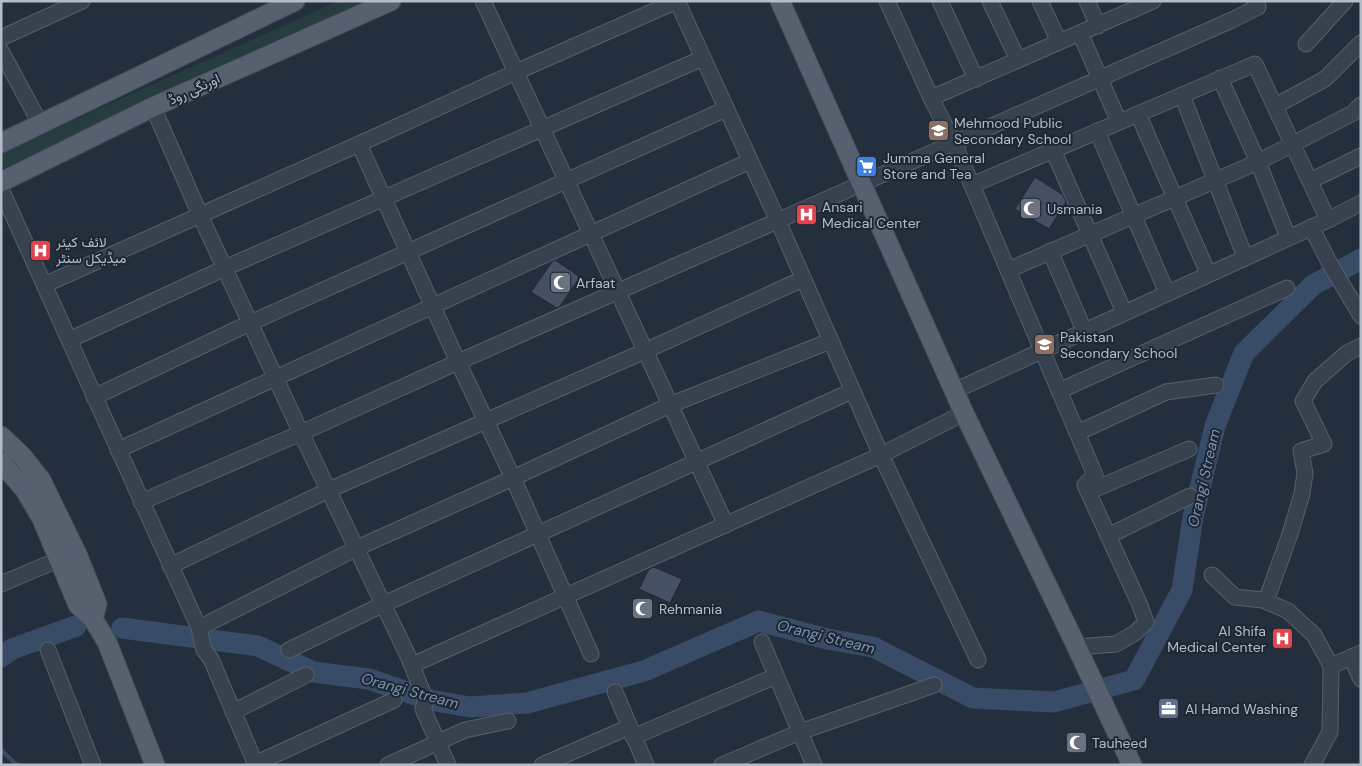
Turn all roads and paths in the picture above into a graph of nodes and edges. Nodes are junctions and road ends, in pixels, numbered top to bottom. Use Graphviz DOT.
graph roads {
  1 [pos="82,1"];
  2 [pos="296,1"];
  3 [pos="390,1"];
  4 [pos="483,1"];
  5 [pos="677,1"];
  6 [pos="780,1"];
  7 [pos="887,1"];
  8 [pos="940,1"];
  9 [pos="990,1"];
  10 [pos="1040,1"];
  11 [pos="1087,1"];
  12 [pos="1255,1"];
  13 [pos="1345,1"];
  14 [pos="1143,3"];
  15 [pos="1098,26"];
  16 [pos="1080,33"];
  17 [pos="1,38"];
  18 [pos="1059,42"];
  19 [pos="1361,43"];
  20 [pos="1306,44"];
  21 [pos="1,51"];
  22 [pos="703,58"];
  23 [pos="1018,60"];
  24 [pos="516,72"];
  25 [pos="976,78"];
  26 [pos="1100,78"];
  27 [pos="1220,78"];
  28 [pos="1182,95"];
  29 [pos="931,98"];
  30 [pos="1274,106"];
  31 [pos="1361,106"];
  32 [pos="153,107"];
  33 [pos="726,109"];
  34 [pos="1138,114"];
  35 [pos="1119,122"];
  36 [pos="41,125"];
  37 [pos="542,129"];
  38 [pos="1097,131"];
  39 [pos="1,142"];
  40 [pos="954,143"];
  41 [pos="359,144"];
  42 [pos="1293,145"];
  43 [pos="1053,150"];
  44 [pos="1361,156"];
  45 [pos="750,161"];
  46 [pos="1258,162"];
  47 [pos="566,180"];
  48 [pos="1216,180"];
  49 [pos="1310,181"];
  50 [pos="1,182"];
  51 [pos="861,184"];
  52 [pos="972,185"];
  53 [pos="1,189"];
  54 [pos="384,198"];
  55 [pos="1174,198"];
  56 [pos="1361,203"];
  57 [pos="200,215"];
  58 [pos="1133,216"];
  59 [pos="1328,220"];
  60 [pos="778,221"];
  61 [pos="1311,227"];
  62 [pos="591,234"];
  63 [pos="1090,234"];
  64 [pos="1288,237"];
  65 [pos="1050,251"];
  66 [pos="408,252"];
  67 [pos="1245,256"];
  68 [pos="225,268"];
  69 [pos="1008,270"];
  70 [pos="1208,274"];
  71 [pos="803,279"];
  72 [pos="44,285"];
  73 [pos="1287,288"];
  74 [pos="618,292"];
  75 [pos="1167,293"];
  76 [pos="432,306"];
  77 [pos="1124,312"];
  78 [pos="1361,316"];
  79 [pos="250,322"];
  80 [pos="1084,330"];
  81 [pos="69,340"];
  82 [pos="830,341"];
  83 [pos="1361,346"];
  84 [pos="1042,350"];
  85 [pos="645,351"];
  86 [pos="458,362"];
  87 [pos="275,377"];
  88 [pos="1216,385"];
  89 [pos="852,391"];
  90 [pos="954,391"];
  91 [pos="1060,391"];
  92 [pos="94,396"];
  93 [pos="670,405"];
  94 [pos="964,413"];
  95 [pos="486,420"];
  96 [pos="301,433"];
  97 [pos="1077,433"];
  98 [pos="1,436"];
  99 [pos="1189,449"];
  100 [pos="118,450"];
  101 [pos="881,455"];
  102 [pos="696,462"];
  103 [pos="4,468"];
  104 [pos="514,478"];
  105 [pos="329,490"];
  106 [pos="1088,492"];
  107 [pos="1190,496"];
  108 [pos="141,502"];
  109 [pos="726,525"];
  110 [pos="538,534"];
  111 [pos="1108,536"];
  112 [pos="357,548"];
  113 [pos="60,559"];
  114 [pos="170,566"];
  115 [pos="1212,576"];
  116 [pos="1,584"];
  117 [pos="565,597"];
  118 [pos="1266,601"];
  119 [pos="384,604"];
  120 [pos="93,619"];
  121 [pos="199,628"];
  122 [pos="762,642"];
  123 [pos="1075,643"];
  124 [pos="48,650"];
  125 [pos="289,650"];
  126 [pos="591,654"];
  127 [pos="1356,655"];
  128 [pos="978,660"];
  129 [pos="411,661"];
  130 [pos="1331,666"];
  131 [pos="306,675"];
  132 [pos="776,676"];
  133 [pos="1361,679"];
  134 [pos="934,685"];
  135 [pos="615,692"];
  136 [pos="394,700"];
  137 [pos="233,712"];
  138 [pos="508,721"];
  139 [pos="631,732"];
  140 [pos="800,732"];
  141 [pos="437,742"];
  142 [pos="1128,758"];
  143 [pos="255,764"];
  144 [pos="93,765"];
  145 [pos="155,765"];
  146 [pos="388,765"];
  147 [pos="448,765"];
  148 [pos="542,765"];
  149 [pos="646,765"];
  150 [pos="722,765"];
  151 [pos="814,765"];
  152 [pos="1312,765"];
  1 -- 17 [label="street"];
  2 -- 36 [label="main road"];
  3 -- 32 [label="main road, اورنگی روڈ"];
  4 -- 24 [label="street"];
  5 -- 22 [label="street"];
  5 -- 24 [label="street"];
  6 -- 51 [label="main road"];
  7 -- 29 [label="street"];
  8 -- 25 [label="street"];
  9 -- 23 [label="street"];
  10 -- 18 [label="street"];
  11 -- 15 [label="street"];
  12 -- 26 [label="street"];
  13 -- 20 [label="street"];
  14 -- 15 [label="street"];
  15 -- 16 [label="street"];
  16 -- 18 [label="street"];
  16 -- 26 [label="street"];
  18 -- 23 [label="street"];
  19 -- 30 [label="street"];
  21 -- 36 [label="street"];
  22 -- 33 [label="street"];
  22 -- 37 [label="street"];
  23 -- 25 [label="street"];
  24 -- 37 [label="street"];
  24 -- 41 [label="street"];
  25 -- 29 [label="street"];
  26 -- 35 [label="street"];
  26 -- 40 [label="street"];
  27 -- 28 [label="street"];
  27 -- 30 [label="street"];
  27 -- 46 [label="street"];
  28 -- 34 [label="street"];
  28 -- 48 [label="street"];
  29 -- 40 [label="street"];
  30 -- 42 [label="street"];
  31 -- 42 [label="street"];
  32 -- 50 [label="main road, اورنگی روڈ"];
  32 -- 57 [label="street"];
  33 -- 45 [label="street"];
  33 -- 47 [label="street"];
  34 -- 35 [label="street"];
  34 -- 55 [label="street"];
  35 -- 38 [label="street"];
  36 -- 39 [label="main road"];
  37 -- 47 [label="street"];
  37 -- 54 [label="street"];
  38 -- 43 [label="street"];
  38 -- 58 [label="street"];
  40 -- 51 [label="street"];
  40 -- 52 [label="street"];
  41 -- 54 [label="street"];
  41 -- 57 [label="street"];
  42 -- 46 [label="street"];
  42 -- 49 [label="street"];
  43 -- 52 [label="street"];
  43 -- 63 [label="street"];
  44 -- 49 [label="street"];
  45 -- 60 [label="street"];
  45 -- 62 [label="street"];
  46 -- 48 [label="street"];
  46 -- 64 [label="street"];
  47 -- 62 [label="street"];
  47 -- 66 [label="street"];
  48 -- 55 [label="street"];
  48 -- 67 [label="street"];
  49 -- 59 [label="street"];
  51 -- 60 [label="street"];
  51 -- 90 [label="main road"];
  52 -- 69 [label="street"];
  53 -- 72 [label="street"];
  54 -- 66 [label="street"];
  54 -- 68 [label="street"];
  55 -- 58 [label="street"];
  55 -- 70 [label="street"];
  56 -- 59 [label="street"];
  57 -- 68 [label="street"];
  57 -- 72 [label="street"];
  58 -- 63 [label="street"];
  58 -- 75 [label="street"];
  59 -- 61 [label="street"];
  60 -- 71 [label="street"];
  60 -- 74 [label="street"];
  61 -- 64 [label="street"];
  61 -- 78 [label="street"];
  62 -- 74 [label="street"];
  62 -- 76 [label="street"];
  63 -- 65 [label="street"];
  63 -- 77 [label="street"];
  64 -- 67 [label="street"];
  65 -- 69 [label="street"];
  65 -- 80 [label="street"];
  66 -- 76 [label="street"];
  66 -- 79 [label="street"];
  67 -- 70 [label="street"];
  68 -- 79 [label="street"];
  68 -- 81 [label="street"];
  69 -- 84 [label="street"];
  70 -- 75 [label="street"];
  71 -- 82 [label="street"];
  71 -- 85 [label="street"];
  72 -- 81 [label="street"];
  73 -- 91 [label="street"];
  74 -- 85 [label="street"];
  74 -- 86 [label="street"];
  75 -- 77 [label="street"];
  76 -- 86 [label="street"];
  76 -- 87 [label="street"];
  77 -- 80 [label="street"];
  79 -- 87 [label="street"];
  79 -- 92 [label="street"];
  80 -- 84 [label="street"];
  81 -- 92 [label="street"];
  82 -- 89 [label="street"];
  82 -- 93 [label="street"];
  83 -- 118 [label="street"];
  84 -- 90 [label="street"];
  84 -- 91 [label="street"];
  85 -- 93 [label="street"];
  85 -- 95 [label="street"];
  86 -- 95 [label="street"];
  86 -- 96 [label="street"];
  87 -- 96 [label="street"];
  87 -- 100 [label="street"];
  88 -- 97 [label="street"];
  89 -- 101 [label="street"];
  89 -- 102 [label="street"];
  90 -- 94 [label="main road"];
  91 -- 97 [label="street"];
  92 -- 100 [label="street"];
  93 -- 102 [label="street"];
  93 -- 104 [label="street"];
  94 -- 101 [label="street"];
  94 -- 123 [label="main road"];
  95 -- 104 [label="street"];
  95 -- 105 [label="street"];
  96 -- 105 [label="street"];
  96 -- 108 [label="street"];
  97 -- 106 [label="street"];
  98 -- 120 [label="main road"];
  99 -- 106 [label="street"];
  100 -- 108 [label="street"];
  101 -- 109 [label="street"];
  101 -- 128 [label="street"];
  102 -- 109 [label="street"];
  102 -- 110 [label="street"];
  103 -- 113 [label="main road"];
  104 -- 110 [label="street"];
  104 -- 112 [label="street"];
  105 -- 112 [label="street"];
  105 -- 114 [label="street"];
  106 -- 111 [label="street"];
  107 -- 111 [label="street"];
  108 -- 114 [label="street"];
  109 -- 117 [label="street"];
  110 -- 117 [label="street"];
  110 -- 119 [label="street"];
  111 -- 123 [label="street"];
  112 -- 119 [label="street"];
  112 -- 121 [label="street"];
  113 -- 116 [label="street"];
  113 -- 120 [label="main road"];
  114 -- 121 [label="street"];
  115 -- 118 [label="street"];
  117 -- 126 [label="street"];
  117 -- 129 [label="street"];
  118 -- 130 [label="street"];
  119 -- 125 [label="street"];
  119 -- 129 [label="street"];
  120 -- 145 [label="main road"];
  121 -- 137 [label="street"];
  122 -- 132 [label="street"];
  123 -- 142 [label="main road"];
  124 -- 144 [label="street"];
  127 -- 130 [label="street"];
  127 -- 133 [label="street"];
  129 -- 141 [label="street"];
  130 -- 152 [label="street"];
  131 -- 137 [label="street"];
  132 -- 139 [label="street"];
  132 -- 140 [label="street"];
  134 -- 140 [label="street"];
  135 -- 139 [label="street"];
  136 -- 143 [label="street"];
  137 -- 143 [label="street"];
  138 -- 141 [label="street"];
  139 -- 148 [label="street"];
  139 -- 149 [label="street"];
  140 -- 150 [label="street"];
  140 -- 151 [label="street"];
  141 -- 146 [label="street"];
  141 -- 147 [label="street"];
}
